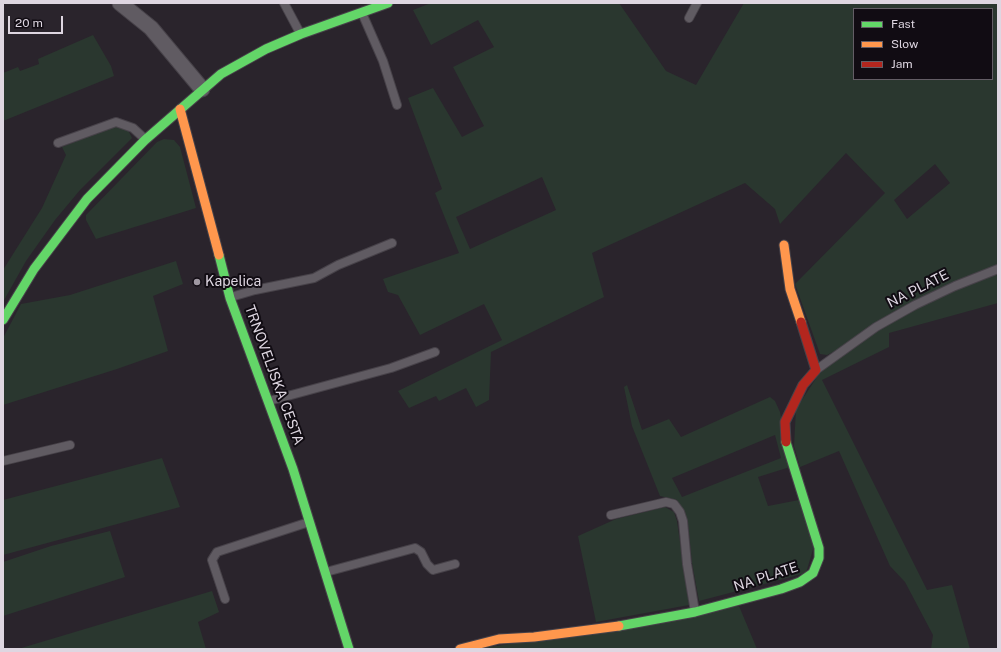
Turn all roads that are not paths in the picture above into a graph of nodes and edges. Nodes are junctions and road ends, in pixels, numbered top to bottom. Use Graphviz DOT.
graph roads {
  1 [pos="120,3"];
  2 [pos="284,3"];
  3 [pos="385,3"];
  4 [pos="697,3"];
  5 [pos="361,12"];
  6 [pos="688,18"];
  7 [pos="301,34"];
  8 [pos="202,89"];
  9 [pos="397,105"];
  10 [pos="180,109"];
  11 [pos="145,140"];
  12 [pos="58,143"];
  13 [pos="392,243"];
  14 [pos="784,245"];
  15 [pos="998,269"];
  16 [pos="230,298"];
  17 [pos="3,320"];
  18 [pos="435,352"];
  19 [pos="816,370"];
  20 [pos="268,401"];
  21 [pos="70,445"];
  22 [pos="3,461"];
  23 [pos="611,515"];
  24 [pos="310,522"];
  25 [pos="455,564"];
  26 [pos="325,572"];
  27 [pos="224,599"];
  28 [pos="695,612"];
  29 [pos="349,649"];
  30 [pos="460,649"];
  1 -- 8 [label="street"];
  2 -- 7 [label="lane"];
  3 -- 5 [label="street"];
  4 -- 6 [label="lane"];
  5 -- 7 [label="street"];
  5 -- 9 [label="lane"];
  7 -- 8 [label="street"];
  8 -- 10 [label="street"];
  10 -- 11 [label="street"];
  10 -- 16 [label="street, TRNOVELJSKA CESTA"];
  11 -- 12 [label="lane"];
  11 -- 17 [label="street"];
  13 -- 16 [label="lane"];
  14 -- 19 [label="street"];
  15 -- 19 [label="lane, NA PLATE"];
  16 -- 20 [label="street, TRNOVELJSKA CESTA"];
  18 -- 20 [label="lane"];
  19 -- 28 [label="street, NA PLATE"];
  20 -- 24 [label="street, TRNOVELJSKA CESTA"];
  21 -- 22 [label="lane"];
  23 -- 28 [label="lane"];
  24 -- 26 [label="street, TRNOVELJSKA CESTA"];
  24 -- 27 [label="lane"];
  25 -- 26 [label="lane"];
  26 -- 29 [label="street, TRNOVELJSKA CESTA"];
  28 -- 30 [label="street, NA PLATE"];
}
